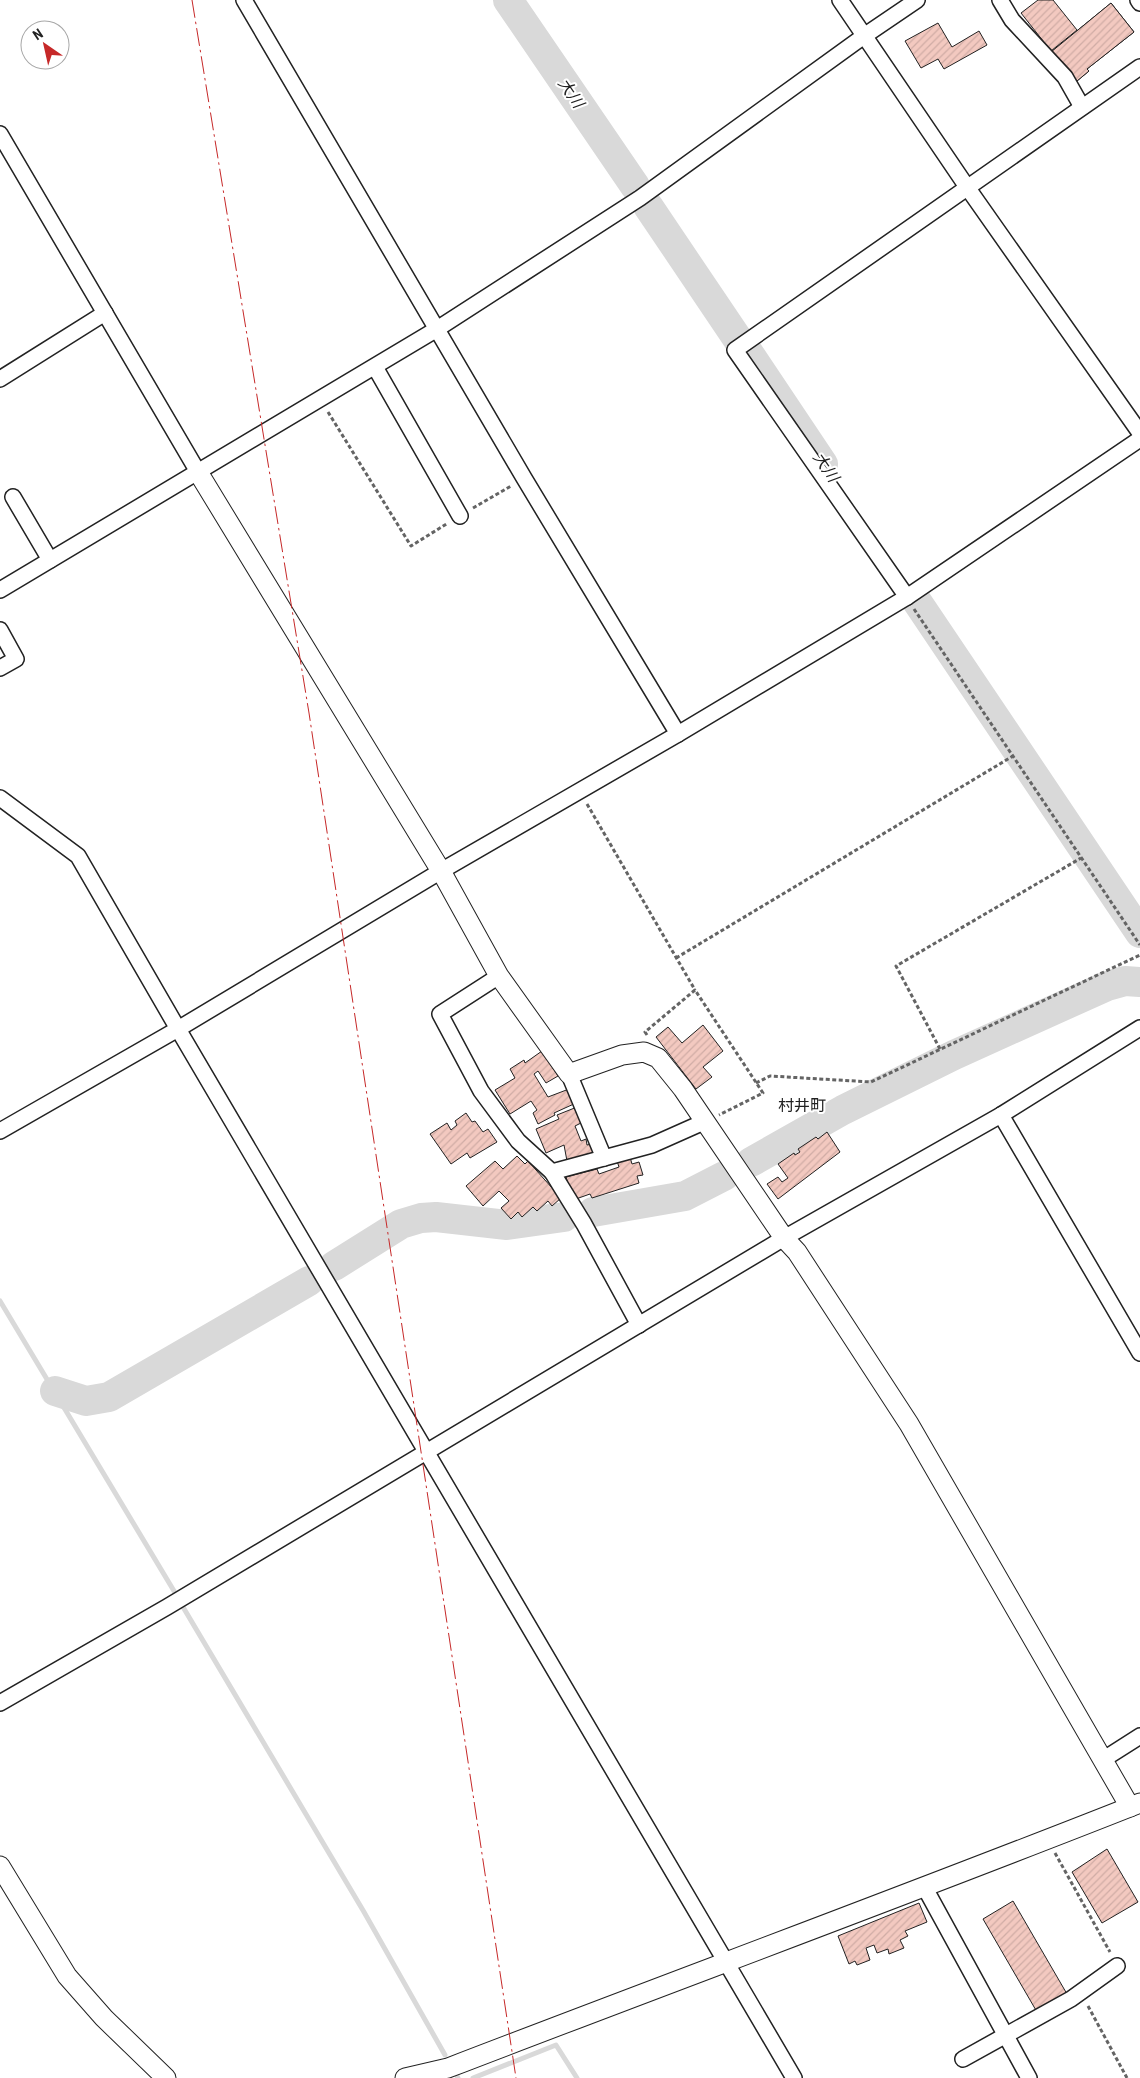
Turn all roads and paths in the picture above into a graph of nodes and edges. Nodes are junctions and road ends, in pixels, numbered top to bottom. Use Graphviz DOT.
graph roads {
  1 [pos="244,0"];
  2 [pos="840,0"];
  3 [pos="917,0"];
  4 [pos="1000,0"];
  5 [pos="1138,0"];
  6 [pos="1140,3"];
  7 [pos="864,36"];
  8 [pos="1140,67"];
  9 [pos="1082,107"];
  10 [pos="0,134"];
  11 [pos="967,187"];
  12 [pos="104,313"];
  13 [pos="438,329"];
  14 [pos="375,367"];
  15 [pos="0,379"];
  16 [pos="320,399"];
  17 [pos="1140,433"];
  18 [pos="1140,439"];
  19 [pos="198,472"];
  20 [pos="524,478"];
  21 [pos="13,497"];
  22 [pos="460,516"];
  23 [pos="50,560"];
  24 [pos="0,590"];
  25 [pos="906,598"];
  26 [pos="0,630"];
  27 [pos="0,668"];
  28 [pos="678,734"];
  29 [pos="1013,756"];
  30 [pos="579,791"];
  31 [pos="0,798"];
  32 [pos="1082,858"];
  33 [pos="441,871"];
  34 [pos="1140,945"];
  35 [pos="1140,955"];
  36 [pos="676,958"];
  37 [pos="499,976"];
  38 [pos="695,990"];
  39 [pos="1140,1028"];
  40 [pos="178,1029"];
  41 [pos="940,1049"];
  42 [pos="658,1058"];
  43 [pos="570,1074"];
  44 [pos="756,1083"];
  45 [pos="1001,1114"];
  46 [pos="706,1122"];
  47 [pos="0,1131"];
  48 [pos="604,1158"];
  49 [pos="552,1172"];
  50 [pos="784,1238"];
  51 [pos="639,1325"];
  52 [pos="1140,1353"];
  53 [pos="426,1452"];
  54 [pos="0,1703"];
  55 [pos="1140,1736"];
  56 [pos="1104,1759"];
  57 [pos="1135,1805"];
  58 [pos="1048,1839"];
  59 [pos="0,1866"];
  60 [pos="925,1888"];
  61 [pos="724,1961"];
  62 [pos="1117,1966"];
  63 [pos="1080,1992"];
  64 [pos="1005,2035"];
  65 [pos="963,2059"];
  66 [pos="166,2078"];
  67 [pos="404,2078"];
  68 [pos="794,2078"];
  69 [pos="1029,2078"];
  70 [pos="1127,2078"];
  1 -- 13 [label="street"];
  2 -- 7 [label="street"];
  3 -- 7 [label="street"];
  4 -- 9 [label="street"];
  5 -- 6 [label="street"];
  7 -- 11 [label="street"];
  7 -- 13 [label="street"];
  8 -- 9 [label="street"];
  9 -- 11 [label="street"];
  10 -- 12 [label="street"];
  11 -- 17 [label="street"];
  11 -- 25 [label="street"];
  12 -- 15 [label="street"];
  12 -- 19 [label="street"];
  13 -- 14 [label="street"];
  13 -- 20 [label="street"];
  14 -- 16 [label="street"];
  14 -- 22 [label="street"];
  16 -- 19 [label="street"];
  16 -- 22 [label="path"];
  18 -- 25 [label="street"];
  19 -- 23 [label="street"];
  19 -- 33 [label="street"];
  20 -- 22 [label="path"];
  20 -- 28 [label="street"];
  21 -- 23 [label="street"];
  23 -- 24 [label="street"];
  25 -- 28 [label="street"];
  25 -- 29 [label="path"];
  26 -- 27 [label="street"];
  28 -- 30 [label="street"];
  29 -- 32 [label="path"];
  29 -- 36 [label="path"];
  30 -- 33 [label="street"];
  30 -- 36 [label="path"];
  31 -- 40 [label="street"];
  32 -- 34 [label="path"];
  32 -- 41 [label="path"];
  33 -- 37 [label="street"];
  33 -- 40 [label="street"];
  35 -- 41 [label="path"];
  36 -- 38 [label="path"];
  37 -- 43 [label="street"];
  37 -- 49 [label="street"];
  38 -- 42 [label="path"];
  38 -- 44 [label="path"];
  39 -- 45 [label="street"];
  40 -- 47 [label="street"];
  40 -- 53 [label="street"];
  41 -- 44 [label="path"];
  42 -- 43 [label="street"];
  42 -- 46 [label="street"];
  43 -- 48 [label="street"];
  44 -- 46 [label="path"];
  45 -- 50 [label="street"];
  45 -- 52 [label="street"];
  46 -- 48 [label="street"];
  46 -- 50 [label="street"];
  48 -- 49 [label="street"];
  49 -- 51 [label="street"];
  50 -- 51 [label="street"];
  50 -- 56 [label="street"];
  51 -- 53 [label="street"];
  53 -- 54 [label="street"];
  53 -- 61 [label="street"];
  55 -- 56 [label="street"];
  56 -- 57 [label="street"];
  57 -- 58 [label="street"];
  58 -- 60 [label="street"];
  58 -- 62 [label="path"];
  59 -- 66 [label="street"];
  60 -- 61 [label="street"];
  60 -- 64 [label="street"];
  61 -- 67 [label="street"];
  61 -- 68 [label="street"];
  62 -- 63 [label="street"];
  63 -- 64 [label="street"];
  63 -- 70 [label="path"];
  64 -- 65 [label="street"];
  64 -- 69 [label="street"];
}
